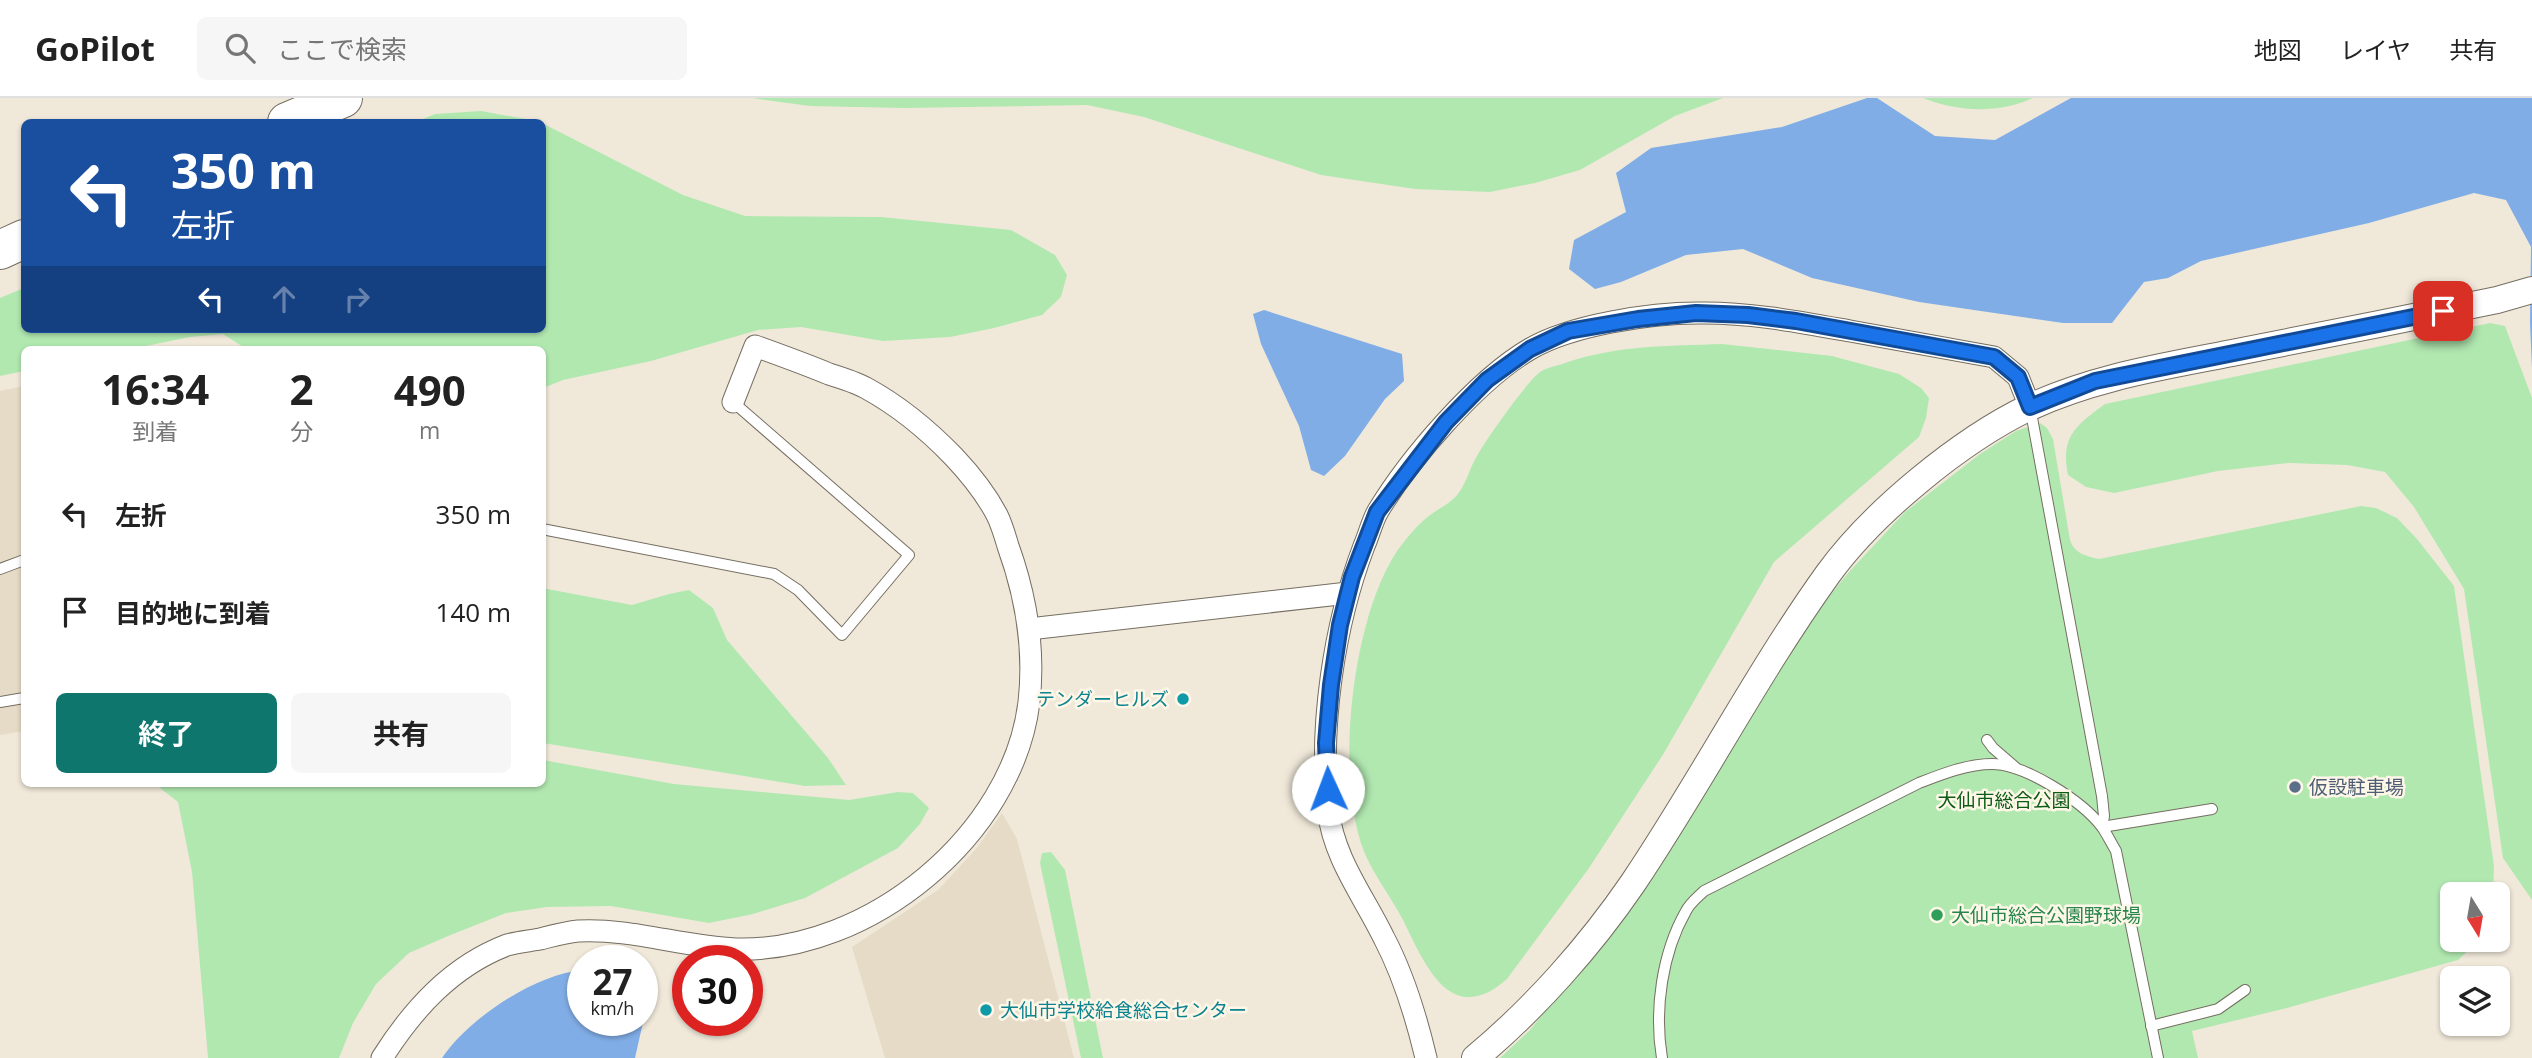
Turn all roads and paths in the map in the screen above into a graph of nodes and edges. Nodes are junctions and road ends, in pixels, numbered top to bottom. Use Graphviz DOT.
graph roads {
  1 [pos="343,98"];
  2 [pos="295,119"];
  3 [pos="21,240"];
  4 [pos="0,250"];
  5 [pos="2532,290"];
  6 [pos="733,402"];
  7 [pos="2030,407"];
  8 [pos="546,530"];
  9 [pos="21,561"];
  10 [pos="0,569"];
  11 [pos="1348,593"];
  12 [pos="1029,629"];
  13 [pos="21,698"];
  14 [pos="0,702"];
  15 [pos="1987,740"];
  16 [pos="2017,769"];
  17 [pos="2212,809"];
  18 [pos="2102,827"];
  19 [pos="2245,990"];
  20 [pos="2151,1026"];
  21 [pos="382,1058"];
  22 [pos="1426,1058"];
  23 [pos="1475,1058"];
  24 [pos="1662,1058"];
  25 [pos="2158,1058"];
  1 -- 2 [label="highway"];
  3 -- 4 [label="highway"];
  5 -- 7 [label="street"];
  6 -- 8 [label="lane"];
  6 -- 12 [label="street"];
  7 -- 11 [label="street"];
  7 -- 18 [label="lane"];
  7 -- 23 [label="street"];
  9 -- 10 [label="lane"];
  11 -- 12 [label="street"];
  11 -- 22 [label="street"];
  12 -- 21 [label="street"];
  13 -- 14 [label="lane"];
  15 -- 16 [label="lane"];
  16 -- 18 [label="lane"];
  16 -- 24 [label="lane"];
  17 -- 18 [label="lane"];
  18 -- 20 [label="lane"];
  19 -- 20 [label="lane"];
  20 -- 25 [label="lane"];
}
